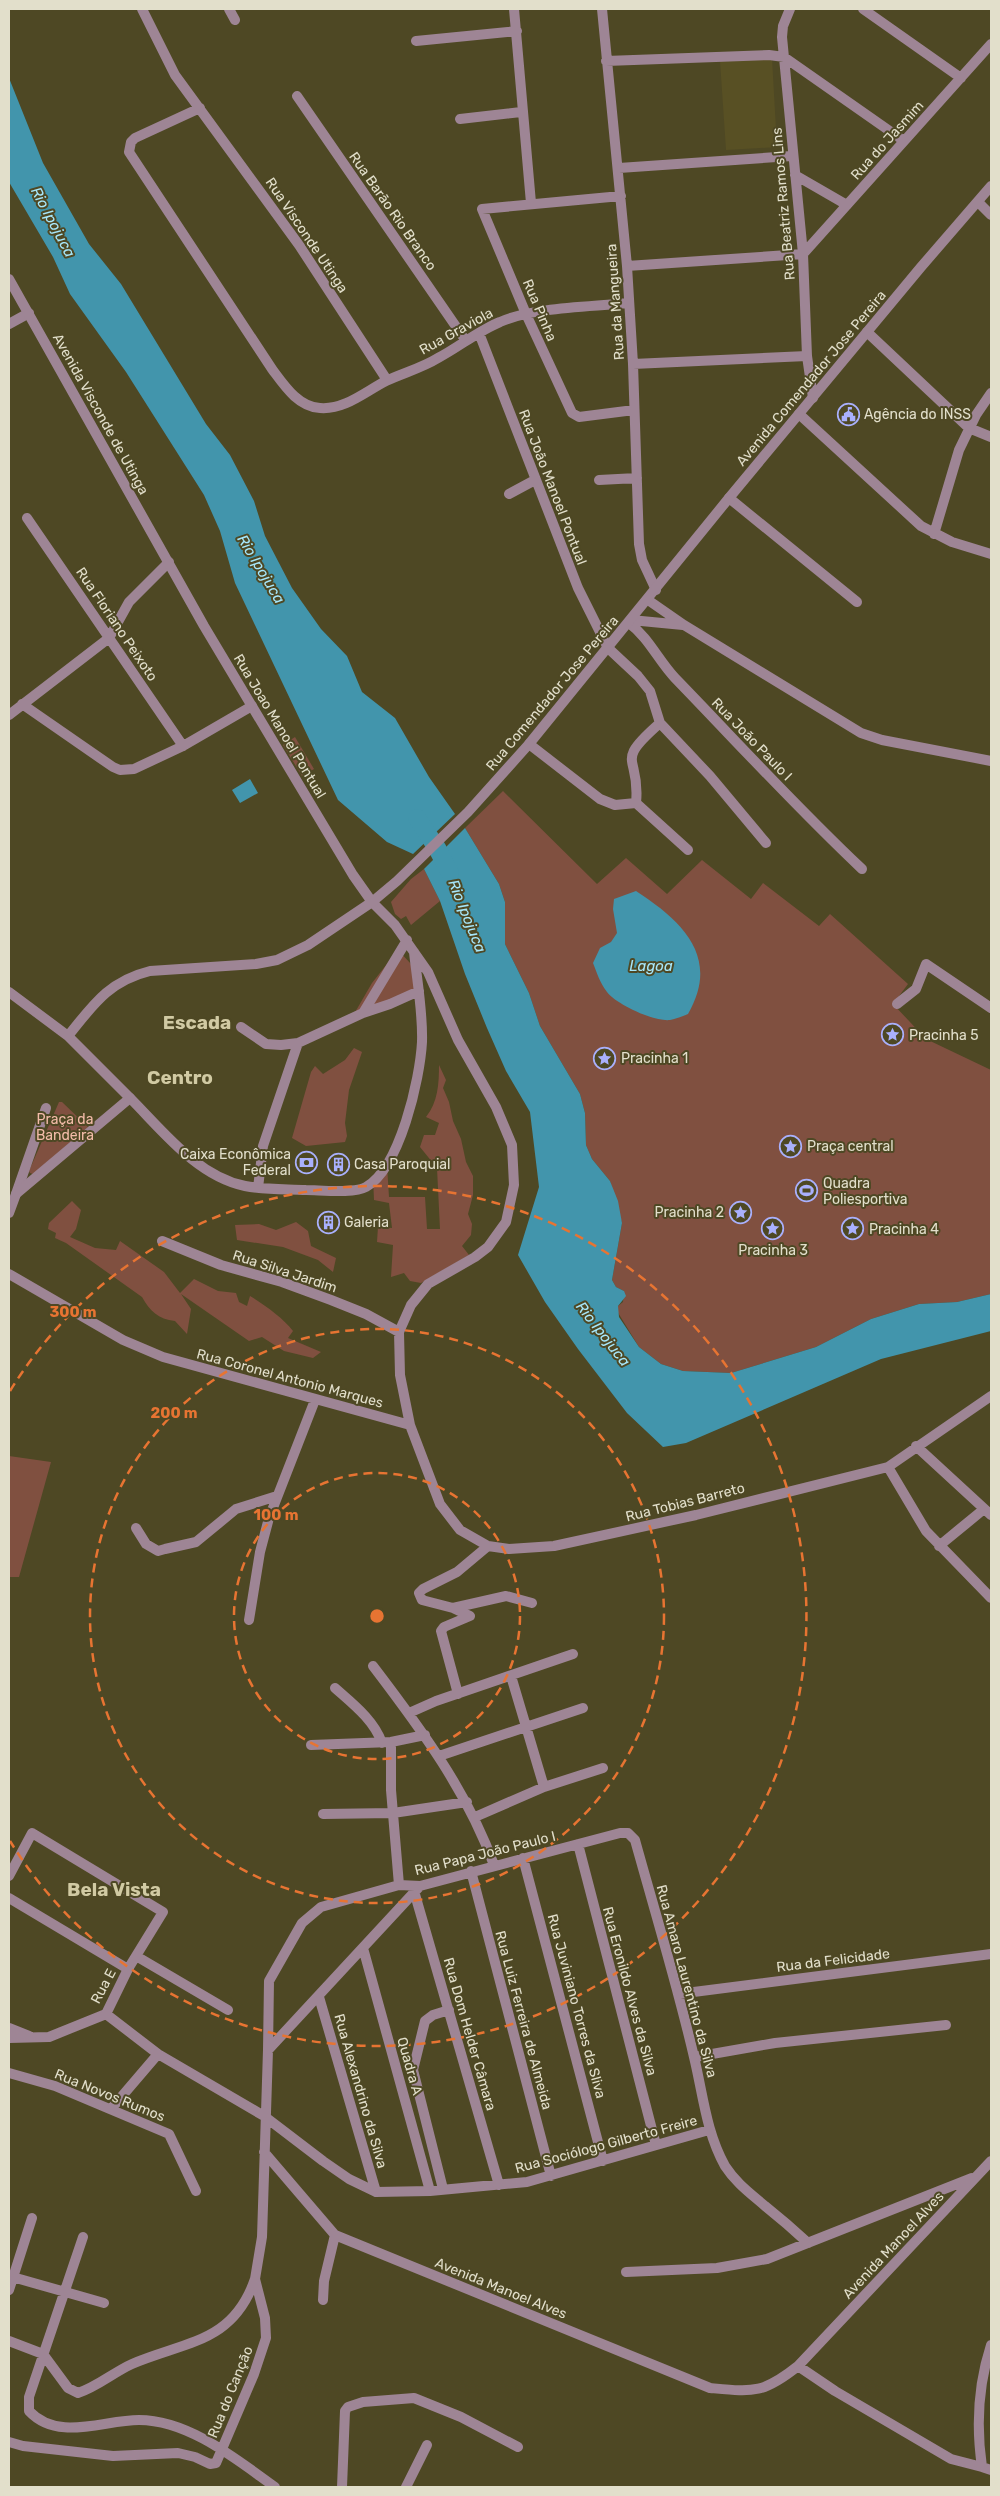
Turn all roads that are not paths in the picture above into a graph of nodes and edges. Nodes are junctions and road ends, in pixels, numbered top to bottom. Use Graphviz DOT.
graph roads {
  1 [pos="142,9"];
  2 [pos="229,9"];
  3 [pos="514,9"];
  4 [pos="602,9"];
  5 [pos="790,9"];
  6 [pos="863,9"];
  7 [pos="235,20"];
  8 [pos="517,31"];
  9 [pos="416,40"];
  10 [pos="991,44"];
  11 [pos="784,57"];
  12 [pos="606,61"];
  13 [pos="961,78"];
  14 [pos="297,96"];
  15 [pos="200,108"];
  16 [pos="522,112"];
  17 [pos="460,119"];
  18 [pos="904,141"];
  19 [pos="792,156"];
  20 [pos="619,168"];
  21 [pos="795,175"];
  22 [pos="991,186"];
  23 [pos="621,196"];
  24 [pos="978,202"];
  25 [pos="531,203"];
  26 [pos="847,205"];
  27 [pos="991,214"];
  28 [pos="803,254"];
  29 [pos="628,266"];
  30 [pos="9,279"];
  31 [pos="628,303"];
  32 [pos="29,313"];
  33 [pos="526,314"];
  34 [pos="9,324"];
  35 [pos="867,332"];
  36 [pos="479,333"];
  37 [pos="466,342"];
  38 [pos="807,356"];
  39 [pos="633,364"];
  40 [pos="387,380"];
  41 [pos="991,393"];
  42 [pos="813,398"];
  43 [pos="634,410"];
  44 [pos="799,414"];
  45 [pos="969,428"];
  46 [pos="991,437"];
  47 [pos="637,478"];
  48 [pos="535,480"];
  49 [pos="599,480"];
  50 [pos="509,494"];
  51 [pos="729,498"];
  52 [pos="27,518"];
  53 [pos="934,534"];
  54 [pos="991,554"];
  55 [pos="169,562"];
  56 [pos="656,590"];
  57 [pos="648,600"];
  58 [pos="858,602"];
  59 [pos="630,622"];
  60 [pos="684,625"];
  61 [pos="109,638"];
  62 [pos="608,648"];
  63 [pos="22,704"];
  64 [pos="252,706"];
  65 [pos="9,714"];
  66 [pos="660,723"];
  67 [pos="529,744"];
  68 [pos="183,746"];
  69 [pos="991,761"];
  70 [pos="636,802"];
  71 [pos="766,843"];
  72 [pos="688,850"];
  73 [pos="862,869"];
  74 [pos="372,902"];
  75 [pos="410,945"];
  76 [pos="418,991"];
  77 [pos="9,992"];
  78 [pos="897,1004"];
  79 [pos="991,1008"];
  80 [pos="363,1013"];
  81 [pos="241,1027"];
  82 [pos="68,1036"];
  83 [pos="298,1043"];
  84 [pos="130,1098"];
  85 [pos="46,1108"];
  86 [pos="258,1188"];
  87 [pos="16,1194"];
  88 [pos="9,1213"];
  89 [pos="162,1242"];
  90 [pos="9,1274"];
  91 [pos="399,1332"];
  92 [pos="991,1396"];
  93 [pos="315,1400"];
  94 [pos="410,1425"];
  95 [pos="916,1446"];
  96 [pos="888,1468"];
  97 [pos="278,1496"];
  98 [pos="987,1512"];
  99 [pos="136,1528"];
  100 [pos="488,1546"];
  101 [pos="939,1546"];
  102 [pos="991,1598"];
  103 [pos="532,1603"];
  104 [pos="453,1608"];
  105 [pos="249,1620"];
  106 [pos="573,1654"];
  107 [pos="373,1666"];
  108 [pos="511,1676"];
  109 [pos="335,1688"];
  110 [pos="458,1694"];
  111 [pos="583,1708"];
  112 [pos="409,1713"];
  113 [pos="526,1725"];
  114 [pos="425,1735"];
  115 [pos="386,1742"];
  116 [pos="311,1745"];
  117 [pos="439,1756"];
  118 [pos="603,1768"];
  119 [pos="544,1787"];
  120 [pos="467,1802"];
  121 [pos="393,1813"];
  122 [pos="323,1814"];
  123 [pos="475,1817"];
  124 [pos="635,1840"];
  125 [pos="578,1844"];
  126 [pos="524,1858"];
  127 [pos="494,1865"];
  128 [pos="471,1871"];
  129 [pos="9,1876"];
  130 [pos="399,1884"];
  131 [pos="417,1889"];
  132 [pos="9,1898"];
  133 [pos="363,1948"];
  134 [pos="991,1954"];
  135 [pos="136,1956"];
  136 [pos="128,1969"];
  137 [pos="678,1994"];
  138 [pos="319,1997"];
  139 [pos="228,2010"];
  140 [pos="449,2010"];
  141 [pos="106,2014"];
  142 [pos="946,2025"];
  143 [pos="9,2028"];
  144 [pos="9,2038"];
  145 [pos="35,2039"];
  146 [pos="268,2050"];
  147 [pos="158,2054"];
  148 [pos="694,2057"];
  149 [pos="9,2073"];
  150 [pos="110,2109"];
  151 [pos="264,2116"];
  152 [pos="709,2130"];
  153 [pos="656,2145"];
  154 [pos="264,2152"];
  155 [pos="603,2161"];
  156 [pos="991,2161"];
  157 [pos="551,2176"];
  158 [pos="976,2177"];
  159 [pos="499,2185"];
  160 [pos="443,2189"];
  161 [pos="430,2190"];
  162 [pos="196,2191"];
  163 [pos="376,2192"];
  164 [pos="32,2218"];
  165 [pos="335,2235"];
  166 [pos="84,2237"];
  167 [pos="808,2243"];
  168 [pos="626,2272"];
  169 [pos="11,2277"];
  170 [pos="255,2279"];
  171 [pos="9,2290"];
  172 [pos="63,2293"];
  173 [pos="323,2300"];
  174 [pos="104,2303"];
  175 [pos="9,2341"];
  176 [pos="991,2345"];
  177 [pos="43,2354"];
  178 [pos="798,2366"];
  179 [pos="9,2442"];
  180 [pos="427,2445"];
  181 [pos="518,2447"];
  182 [pos="221,2450"];
  183 [pos="987,2469"];
  184 [pos="275,2487"];
  185 [pos="342,2487"];
  186 [pos="406,2487"];
  1 -- 15 [label="street, Rua Visconde Utinga"];
  2 -- 7 [label="street"];
  3 -- 8 [label="street"];
  4 -- 12 [label="street, Rua da Mangueira"];
  5 -- 11 [label="street, Rua Beatriz Ramos Lins"];
  6 -- 13 [label="street"];
  8 -- 9 [label="street"];
  8 -- 16 [label="street"];
  10 -- 13 [label="street, Rua do Jasmim"];
  11 -- 12 [label="street"];
  11 -- 18 [label="street"];
  11 -- 19 [label="street, Rua Beatriz Ramos Lins"];
  12 -- 20 [label="street, Rua da Mangueira"];
  13 -- 18 [label="street, Rua do Jasmim"];
  14 -- 37 [label="street, Rua Barão Rio Branco"];
  15 -- 40 [label="street, Rua Visconde Utinga"];
  15 -- 40 [label="street, Rua Graviola"];
  16 -- 17 [label="street"];
  16 -- 25 [label="street"];
  18 -- 26 [label="street, Rua do Jasmim"];
  19 -- 20 [label="street"];
  19 -- 21 [label="street, Rua Beatriz Ramos Lins"];
  20 -- 23 [label="street, Rua da Mangueira"];
  21 -- 26 [label="street"];
  21 -- 28 [label="street, Rua Beatriz Ramos Lins"];
  22 -- 24 [label="street, Avenida Comendador Jose Pereira"];
  23 -- 25 [label="street"];
  23 -- 29 [label="street, Rua da Mangueira"];
  24 -- 27 [label="street"];
  24 -- 35 [label="street, Avenida Comendador Jose Pereira"];
  25 -- 33 [label="street, Rua Pinha"];
  26 -- 28 [label="street, Rua do Jasmim"];
  28 -- 29 [label="street"];
  28 -- 38 [label="street, Rua Beatriz Ramos Lins"];
  29 -- 31 [label="street, Rua da Mangueira"];
  30 -- 32 [label="street, Avenida Visconde de Utinga"];
  31 -- 33 [label="street, Rua Graviola"];
  31 -- 39 [label="street, Rua da Mangueira"];
  32 -- 34 [label="street"];
  32 -- 55 [label="street, Avenida Visconde de Utinga"];
  33 -- 36 [label="street, Rua Graviola"];
  33 -- 43 [label="street, Rua Pinha"];
  35 -- 42 [label="street, Avenida Comendador Jose Pereira"];
  35 -- 45 [label="street"];
  36 -- 37 [label="street, Rua Graviola"];
  36 -- 48 [label="street, Rua João Manoel Pontual"];
  37 -- 40 [label="street, Rua Graviola"];
  38 -- 39 [label="street"];
  38 -- 42 [label="street, Rua Beatriz Ramos Lins"];
  39 -- 43 [label="street, Rua da Mangueira"];
  41 -- 45 [label="street"];
  42 -- 44 [label="street, Avenida Comendador Jose Pereira"];
  43 -- 47 [label="street, Rua da Mangueira"];
  44 -- 51 [label="street, Avenida Comendador Jose Pereira"];
  44 -- 53 [label="street"];
  45 -- 46 [label="street"];
  45 -- 53 [label="street"];
  47 -- 49 [label="street"];
  47 -- 56 [label="street, Rua da Mangueira"];
  48 -- 50 [label="street"];
  48 -- 62 [label="street, Rua João Manoel Pontual"];
  51 -- 56 [label="street, Avenida Comendador Jose Pereira"];
  51 -- 58 [label="street"];
  52 -- 61 [label="street, Rua Floriano Peixoto"];
  53 -- 54 [label="street"];
  55 -- 61 [label="street"];
  55 -- 64 [label="street, Rua Joao Manoel Pontual"];
  56 -- 57 [label="street, Rua Comendador Jose Pereira"];
  57 -- 59 [label="street, Rua Comendador Jose Pereira"];
  57 -- 60 [label="street"];
  59 -- 60 [label="street"];
  59 -- 62 [label="street, Rua Comendador Jose Pereira"];
  59 -- 73 [label="street, Rua João Paulo I"];
  60 -- 69 [label="street"];
  61 -- 63 [label="street"];
  61 -- 68 [label="street, Rua Floriano Peixoto"];
  62 -- 66 [label="street"];
  62 -- 67 [label="street, Rua Comendador Jose Pereira"];
  63 -- 65 [label="street"];
  63 -- 68 [label="street"];
  64 -- 68 [label="street"];
  64 -- 74 [label="street, Rua Joao Manoel Pontual"];
  66 -- 70 [label="street"];
  66 -- 71 [label="street"];
  67 -- 70 [label="street"];
  67 -- 74 [label="street, Rua Comendador Jose Pereira"];
  70 -- 72 [label="street"];
  74 -- 75 [label="street, Rua Joao Manoel Pontual"];
  74 -- 82 [label="street, Rua Comendador Jose Pereira"];
  75 -- 76 [label="street"];
  75 -- 80 [label="street"];
  75 -- 91 [label="street, Rua Joao Manoel Pontual"];
  76 -- 80 [label="street"];
  76 -- 86 [label="street"];
  77 -- 82 [label="street"];
  78 -- 79 [label="street"];
  80 -- 83 [label="street"];
  81 -- 83 [label="street"];
  82 -- 84 [label="street"];
  83 -- 86 [label="street"];
  84 -- 86 [label="street"];
  84 -- 87 [label="street"];
  85 -- 87 [label="street"];
  87 -- 88 [label="street"];
  89 -- 91 [label="street, Rua Silva Jardim"];
  90 -- 93 [label="street, Rua Coronel Antonio Marques"];
  91 -- 94 [label="street"];
  92 -- 95 [label="street"];
  93 -- 94 [label="street, Rua Coronel Antonio Marques"];
  93 -- 97 [label="street"];
  94 -- 100 [label="street"];
  95 -- 96 [label="street"];
  95 -- 98 [label="street"];
  96 -- 100 [label="street, Rua Tobias Barreto"];
  96 -- 101 [label="street"];
  97 -- 99 [label="street"];
  97 -- 105 [label="street"];
  98 -- 101 [label="street"];
  100 -- 104 [label="street"];
  101 -- 102 [label="street"];
  103 -- 104 [label="street"];
  104 -- 110 [label="street"];
  106 -- 108 [label="street"];
  107 -- 112 [label="street"];
  108 -- 110 [label="street"];
  108 -- 113 [label="street"];
  109 -- 115 [label="street"];
  110 -- 112 [label="street"];
  111 -- 113 [label="street"];
  112 -- 114 [label="street"];
  113 -- 117 [label="street"];
  113 -- 119 [label="street"];
  114 -- 115 [label="street"];
  114 -- 117 [label="street"];
  115 -- 116 [label="street"];
  115 -- 121 [label="street"];
  117 -- 120 [label="street"];
  118 -- 119 [label="street"];
  119 -- 123 [label="street"];
  120 -- 121 [label="street"];
  120 -- 123 [label="street"];
  121 -- 122 [label="street"];
  121 -- 130 [label="street"];
  123 -- 127 [label="street"];
  124 -- 125 [label="street, Rua Papa João Paulo I"];
  124 -- 137 [label="street, Rua Amaro Laurentino da Silva"];
  125 -- 126 [label="street, Rua Papa João Paulo I"];
  125 -- 153 [label="street, Rua Eronildo Alves da Silva"];
  126 -- 127 [label="street, Rua Papa João Paulo I"];
  126 -- 155 [label="street, Rua Juviniano Torres da Sliva"];
  127 -- 128 [label="street, Rua Papa João Paulo I"];
  128 -- 131 [label="street, Rua Papa João Paulo I"];
  128 -- 157 [label="street, Rua Luiz Ferreira de Almeida"];
  129 -- 135 [label="street, Rua E"];
  130 -- 131 [label="street, Rua Papa João Paulo I"];
  130 -- 146 [label="street, Rua Papa João Paulo I"];
  131 -- 133 [label="street"];
  131 -- 140 [label="street, Rua Dom Helder Câmara"];
  132 -- 136 [label="street"];
  133 -- 138 [label="street"];
  133 -- 161 [label="street, Quadra A"];
  134 -- 137 [label="street, Rua da Felicidade"];
  135 -- 136 [label="street, Rua E"];
  135 -- 139 [label="street"];
  136 -- 141 [label="street, Rua E"];
  137 -- 148 [label="street, Rua Amaro Laurentino da Silva"];
  138 -- 146 [label="street"];
  138 -- 163 [label="street, Rua Alexandrino da Silva"];
  140 -- 159 [label="street, Rua Dom Helder Câmara"];
  140 -- 160 [label="street"];
  141 -- 145 [label="street, Rua E"];
  141 -- 147 [label="street, Rua Sociólogo Gilberto Freire"];
  142 -- 148 [label="street"];
  143 -- 145 [label="street"];
  144 -- 145 [label="street, Rua E"];
  146 -- 151 [label="street"];
  147 -- 150 [label="street"];
  147 -- 151 [label="street, Rua Sociólogo Gilberto Freire"];
  148 -- 152 [label="street, Rua Amaro Laurentino da Silva"];
  149 -- 150 [label="street, Rua Novos Rumos"];
  150 -- 162 [label="street, Rua Novos Rumos"];
  151 -- 154 [label="street"];
  151 -- 163 [label="street, Rua Sociólogo Gilberto Freire"];
  152 -- 153 [label="street, Rua Sociólogo Gilberto Freire"];
  152 -- 167 [label="street, Rua Amaro Laurentino da Silva"];
  153 -- 155 [label="street, Rua Sociólogo Gilberto Freire"];
  154 -- 165 [label="street, Avenida Manoel Alves"];
  154 -- 170 [label="street, Rua do Canção"];
  155 -- 157 [label="street, Rua Sociólogo Gilberto Freire"];
  156 -- 158 [label="street, Avenida Manoel Alves"];
  157 -- 159 [label="street, Rua Sociólogo Gilberto Freire"];
  158 -- 167 [label="street"];
  158 -- 178 [label="street, Avenida Manoel Alves"];
  159 -- 160 [label="street, Rua Sociólogo Gilberto Freire"];
  160 -- 161 [label="street, Rua Sociólogo Gilberto Freire"];
  161 -- 163 [label="street, Rua Sociólogo Gilberto Freire"];
  164 -- 169 [label="street"];
  165 -- 173 [label="street"];
  165 -- 178 [label="street, Avenida Manoel Alves"];
  166 -- 172 [label="street"];
  167 -- 168 [label="street"];
  169 -- 171 [label="street"];
  169 -- 172 [label="street"];
  170 -- 177 [label="street"];
  170 -- 182 [label="street, Rua do Canção"];
  172 -- 174 [label="street"];
  172 -- 177 [label="street"];
  175 -- 177 [label="street"];
  176 -- 183 [label="street"];
  177 -- 182 [label="street"];
  178 -- 183 [label="street"];
  179 -- 182 [label="street, Rua do Canção"];
  180 -- 186 [label="street"];
  181 -- 185 [label="street"];
  182 -- 184 [label="street"];
}
